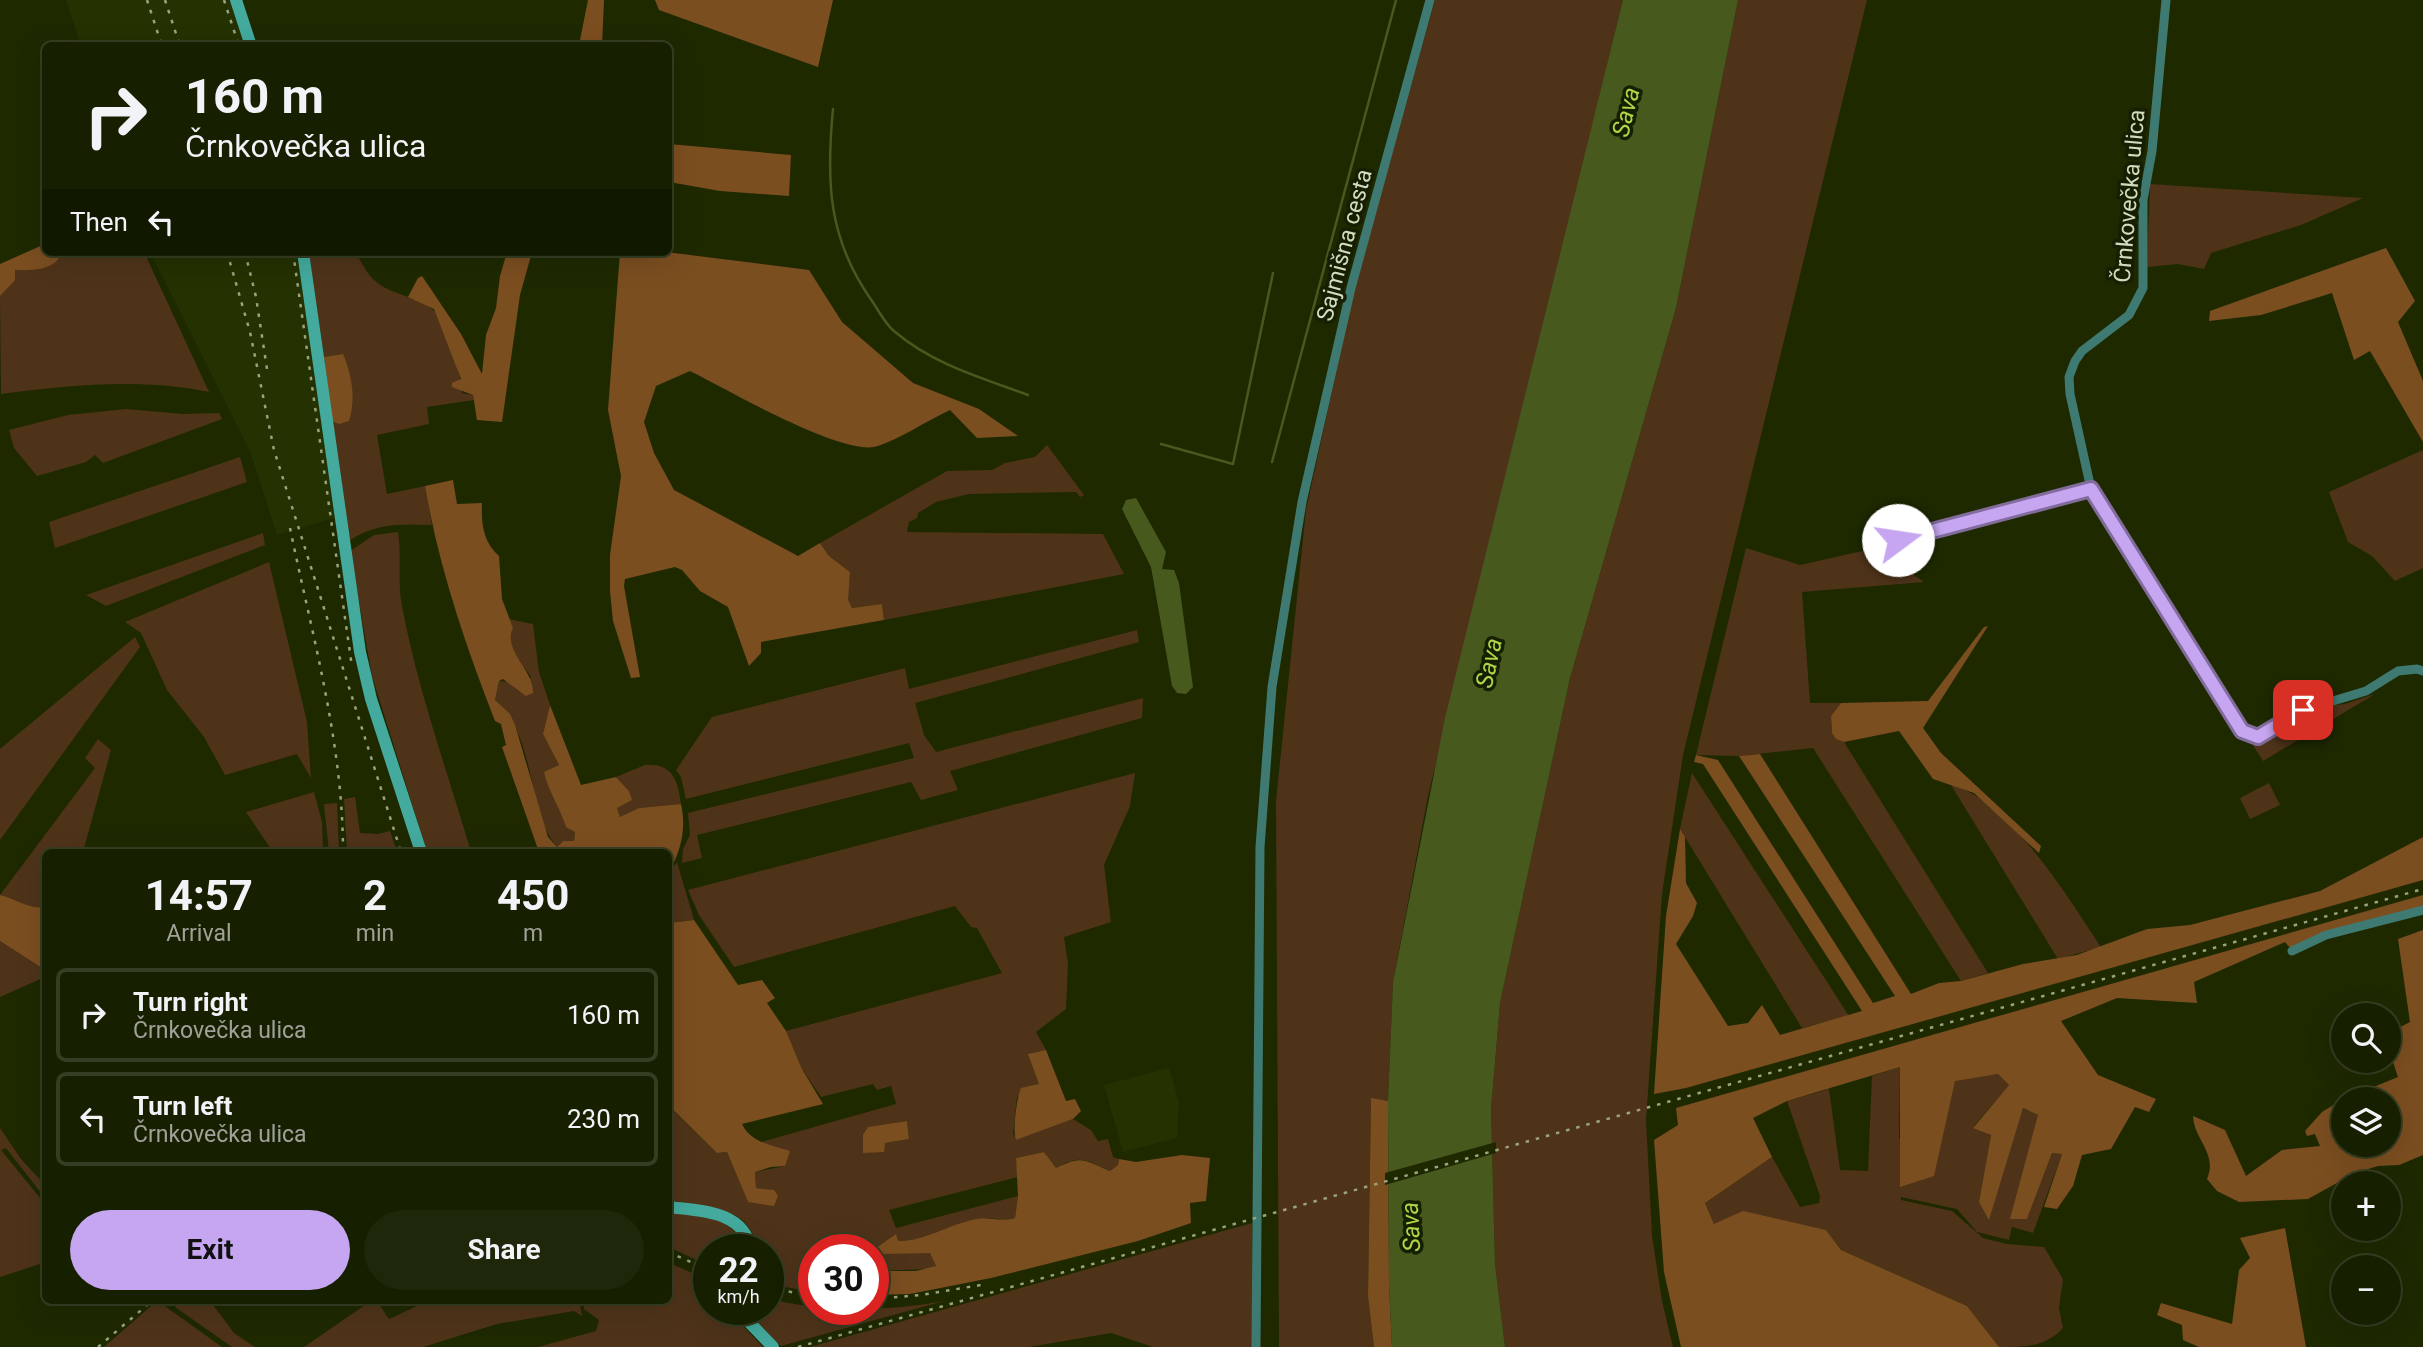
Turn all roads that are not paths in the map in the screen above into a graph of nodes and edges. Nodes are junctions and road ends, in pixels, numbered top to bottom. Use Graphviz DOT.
graph roads {
  1 [pos="236,0"];
  2 [pos="1430,0"];
  3 [pos="2166,0"];
  4 [pos="250,42"];
  5 [pos="304,256"];
  6 [pos="2091,489"];
  7 [pos="1898,540"];
  8 [pos="2423,671"];
  9 [pos="420,849"];
  10 [pos="2423,910"];
  11 [pos="2292,951"];
  12 [pos="672,1209"];
  13 [pos="746,1234"];
  14 [pos="752,1325"];
  15 [pos="773,1347"];
  16 [pos="1256,1347"];
  1 -- 4 [label="main road"];
  2 -- 16 [label="street, Sajmišna cesta"];
  3 -- 6 [label="street, Črnkovečka ulica"];
  5 -- 9 [label="main road"];
  6 -- 7 [label="street"];
  6 -- 8 [label="street, Črnkovečka ulica"];
  10 -- 11 [label="street"];
  12 -- 13 [label="main road"];
  14 -- 15 [label="main road"];
}
